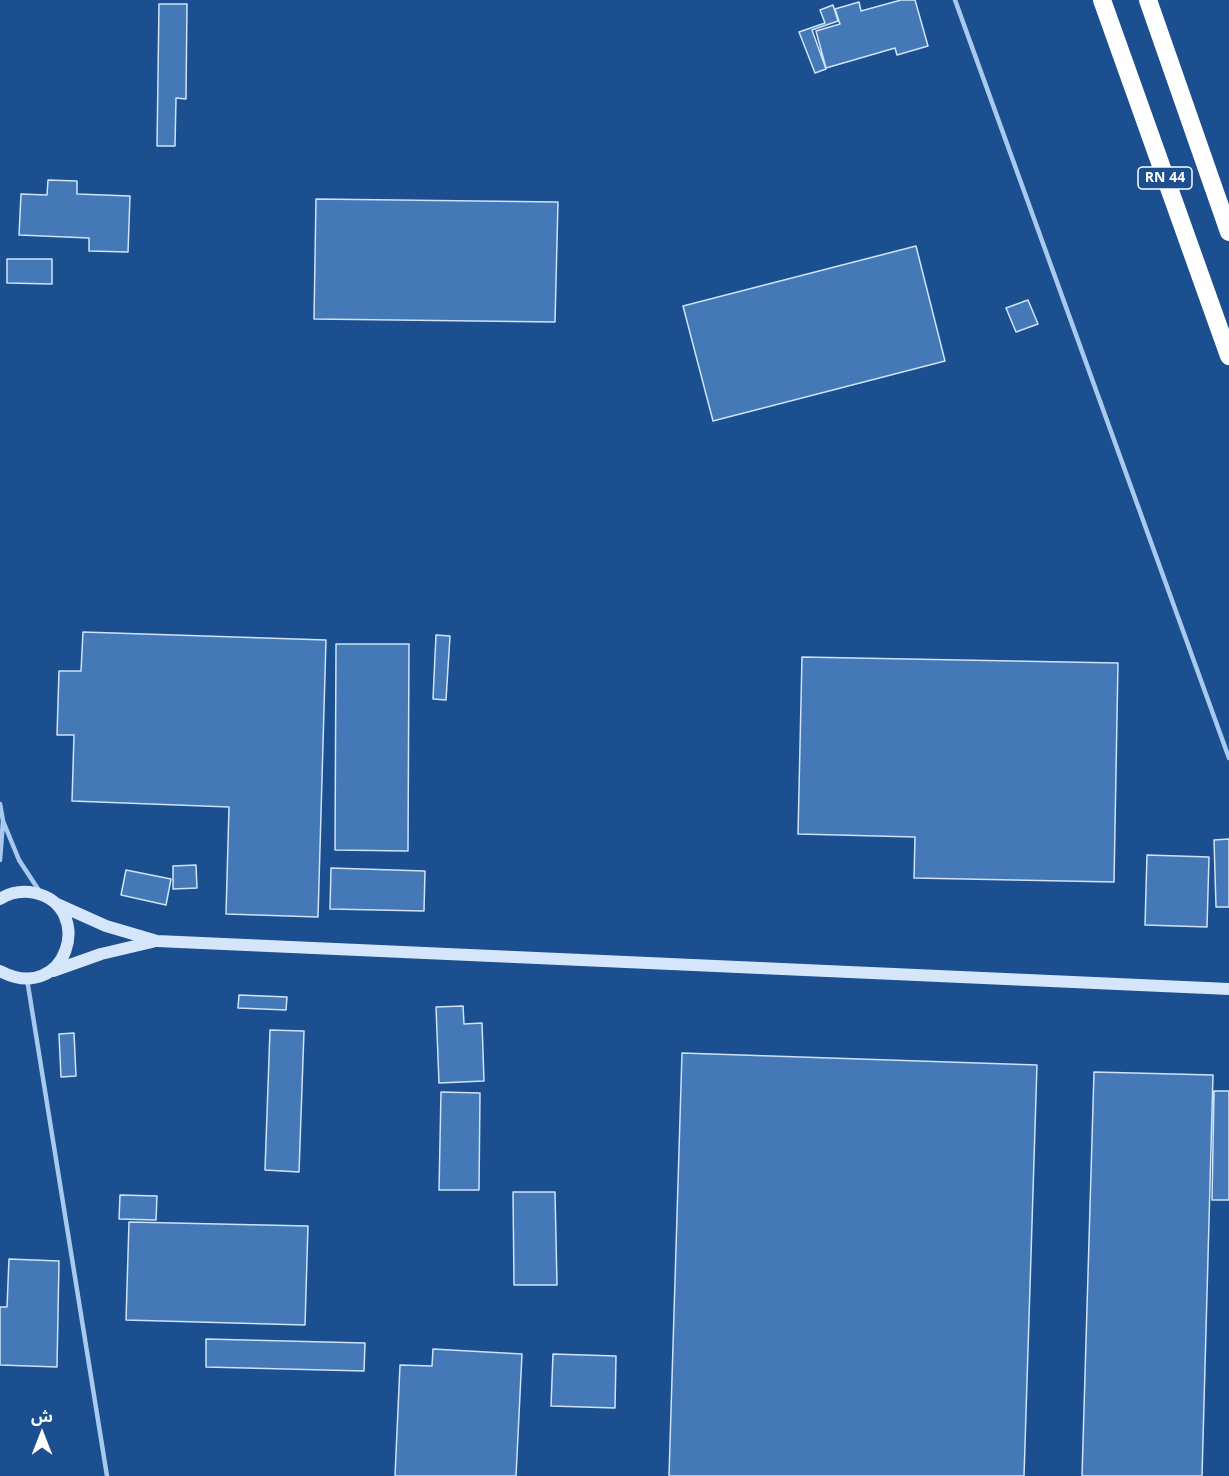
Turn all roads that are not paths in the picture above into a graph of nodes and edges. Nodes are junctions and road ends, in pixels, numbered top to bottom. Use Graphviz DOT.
graph roads {
  1 [pos="956,0"];
  2 [pos="1101,0"];
  3 [pos="1148,0"];
  4 [pos="1229,232"];
  5 [pos="1229,356"];
  6 [pos="1229,758"];
  7 [pos="0,804"];
  8 [pos="3,821"];
  9 [pos="0,860"];
  10 [pos="41,894"];
  11 [pos="0,899"];
  12 [pos="57,904"];
  13 [pos="157,941"];
  14 [pos="0,971"];
  15 [pos="47,974"];
  16 [pos="27,979"];
  17 [pos="1229,988"];
  18 [pos="107,1476"];
  1 -- 6 [label="lane"];
  2 -- 5 [label="highway, RN 44"];
  3 -- 4 [label="highway, RN 44"];
  7 -- 8 [label="lane"];
  8 -- 9 [label="lane"];
  8 -- 10 [label="lane"];
  10 -- 11 [label="street"];
  10 -- 12 [label="street"];
  12 -- 13 [label="street"];
  12 -- 15 [label="street"];
  13 -- 15 [label="street"];
  13 -- 17 [label="street"];
  14 -- 16 [label="street"];
  15 -- 16 [label="street"];
  16 -- 18 [label="lane"];
}
